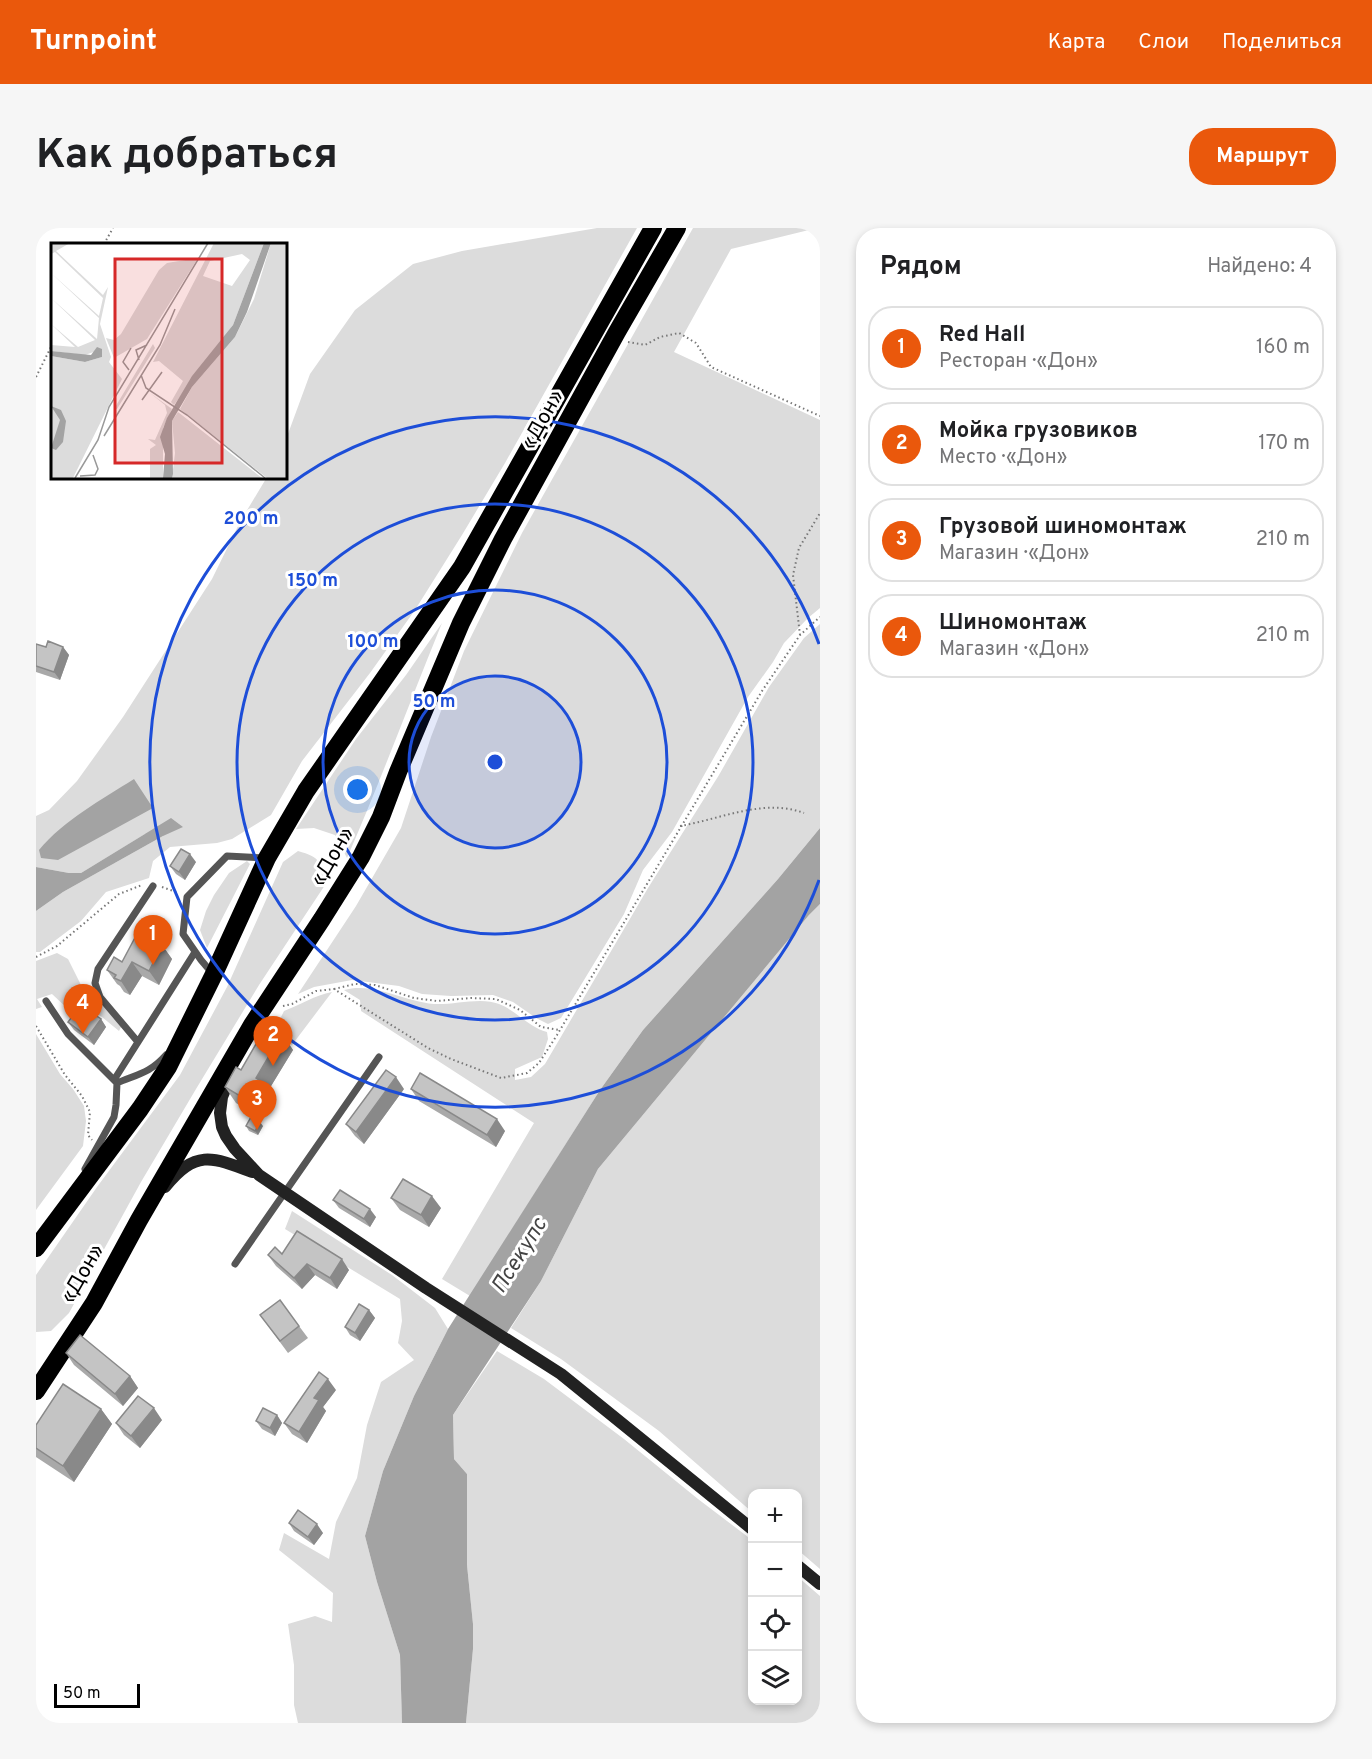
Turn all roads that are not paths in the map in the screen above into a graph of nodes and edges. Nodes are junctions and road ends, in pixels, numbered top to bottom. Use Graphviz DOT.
graph roads {
  1 [pos="653,228"];
  2 [pos="677,228"];
  3 [pos="267,858"];
  4 [pos="153,886"];
  5 [pos="195,952"];
  6 [pos="214,974"];
  7 [pos="46,1001"];
  8 [pos="199,1006"];
  9 [pos="252,1025"];
  10 [pos="138,1042"];
  11 [pos="379,1057"];
  12 [pos="116,1081"];
  13 [pos="259,1175"];
  14 [pos="285,1193"];
  15 [pos="63,1211"];
  16 [pos="139,1220"];
  17 [pos="36,1248"];
  18 [pos="235,1264"];
  19 [pos="36,1391"];
  20 [pos="748,1525"];
  21 [pos="802,1569"];
  22 [pos="820,1584"];
  1 -- 3 [label="highway, «Дон»"];
  2 -- 9 [label="highway, «Дон»"];
  3 -- 5 [label="lane"];
  3 -- 6 [label="highway, «Дон»"];
  4 -- 10 [label="lane"];
  5 -- 6 [label="lane"];
  5 -- 10 [label="lane"];
  6 -- 8 [label="highway, «Дон»"];
  7 -- 12 [label="lane"];
  8 -- 12 [label="lane"];
  8 -- 15 [label="highway, «Дон»"];
  9 -- 13 [label="main road"];
  9 -- 16 [label="highway, «Дон»"];
  10 -- 12 [label="lane"];
  11 -- 14 [label="lane"];
  12 -- 15 [label="lane"];
  13 -- 14 [label="main road"];
  13 -- 16 [label="main road"];
  14 -- 18 [label="lane"];
  14 -- 20 [label="main road"];
  15 -- 17 [label="highway, «Дон»"];
  16 -- 19 [label="highway, «Дон»"];
  21 -- 22 [label="main road"];
}
